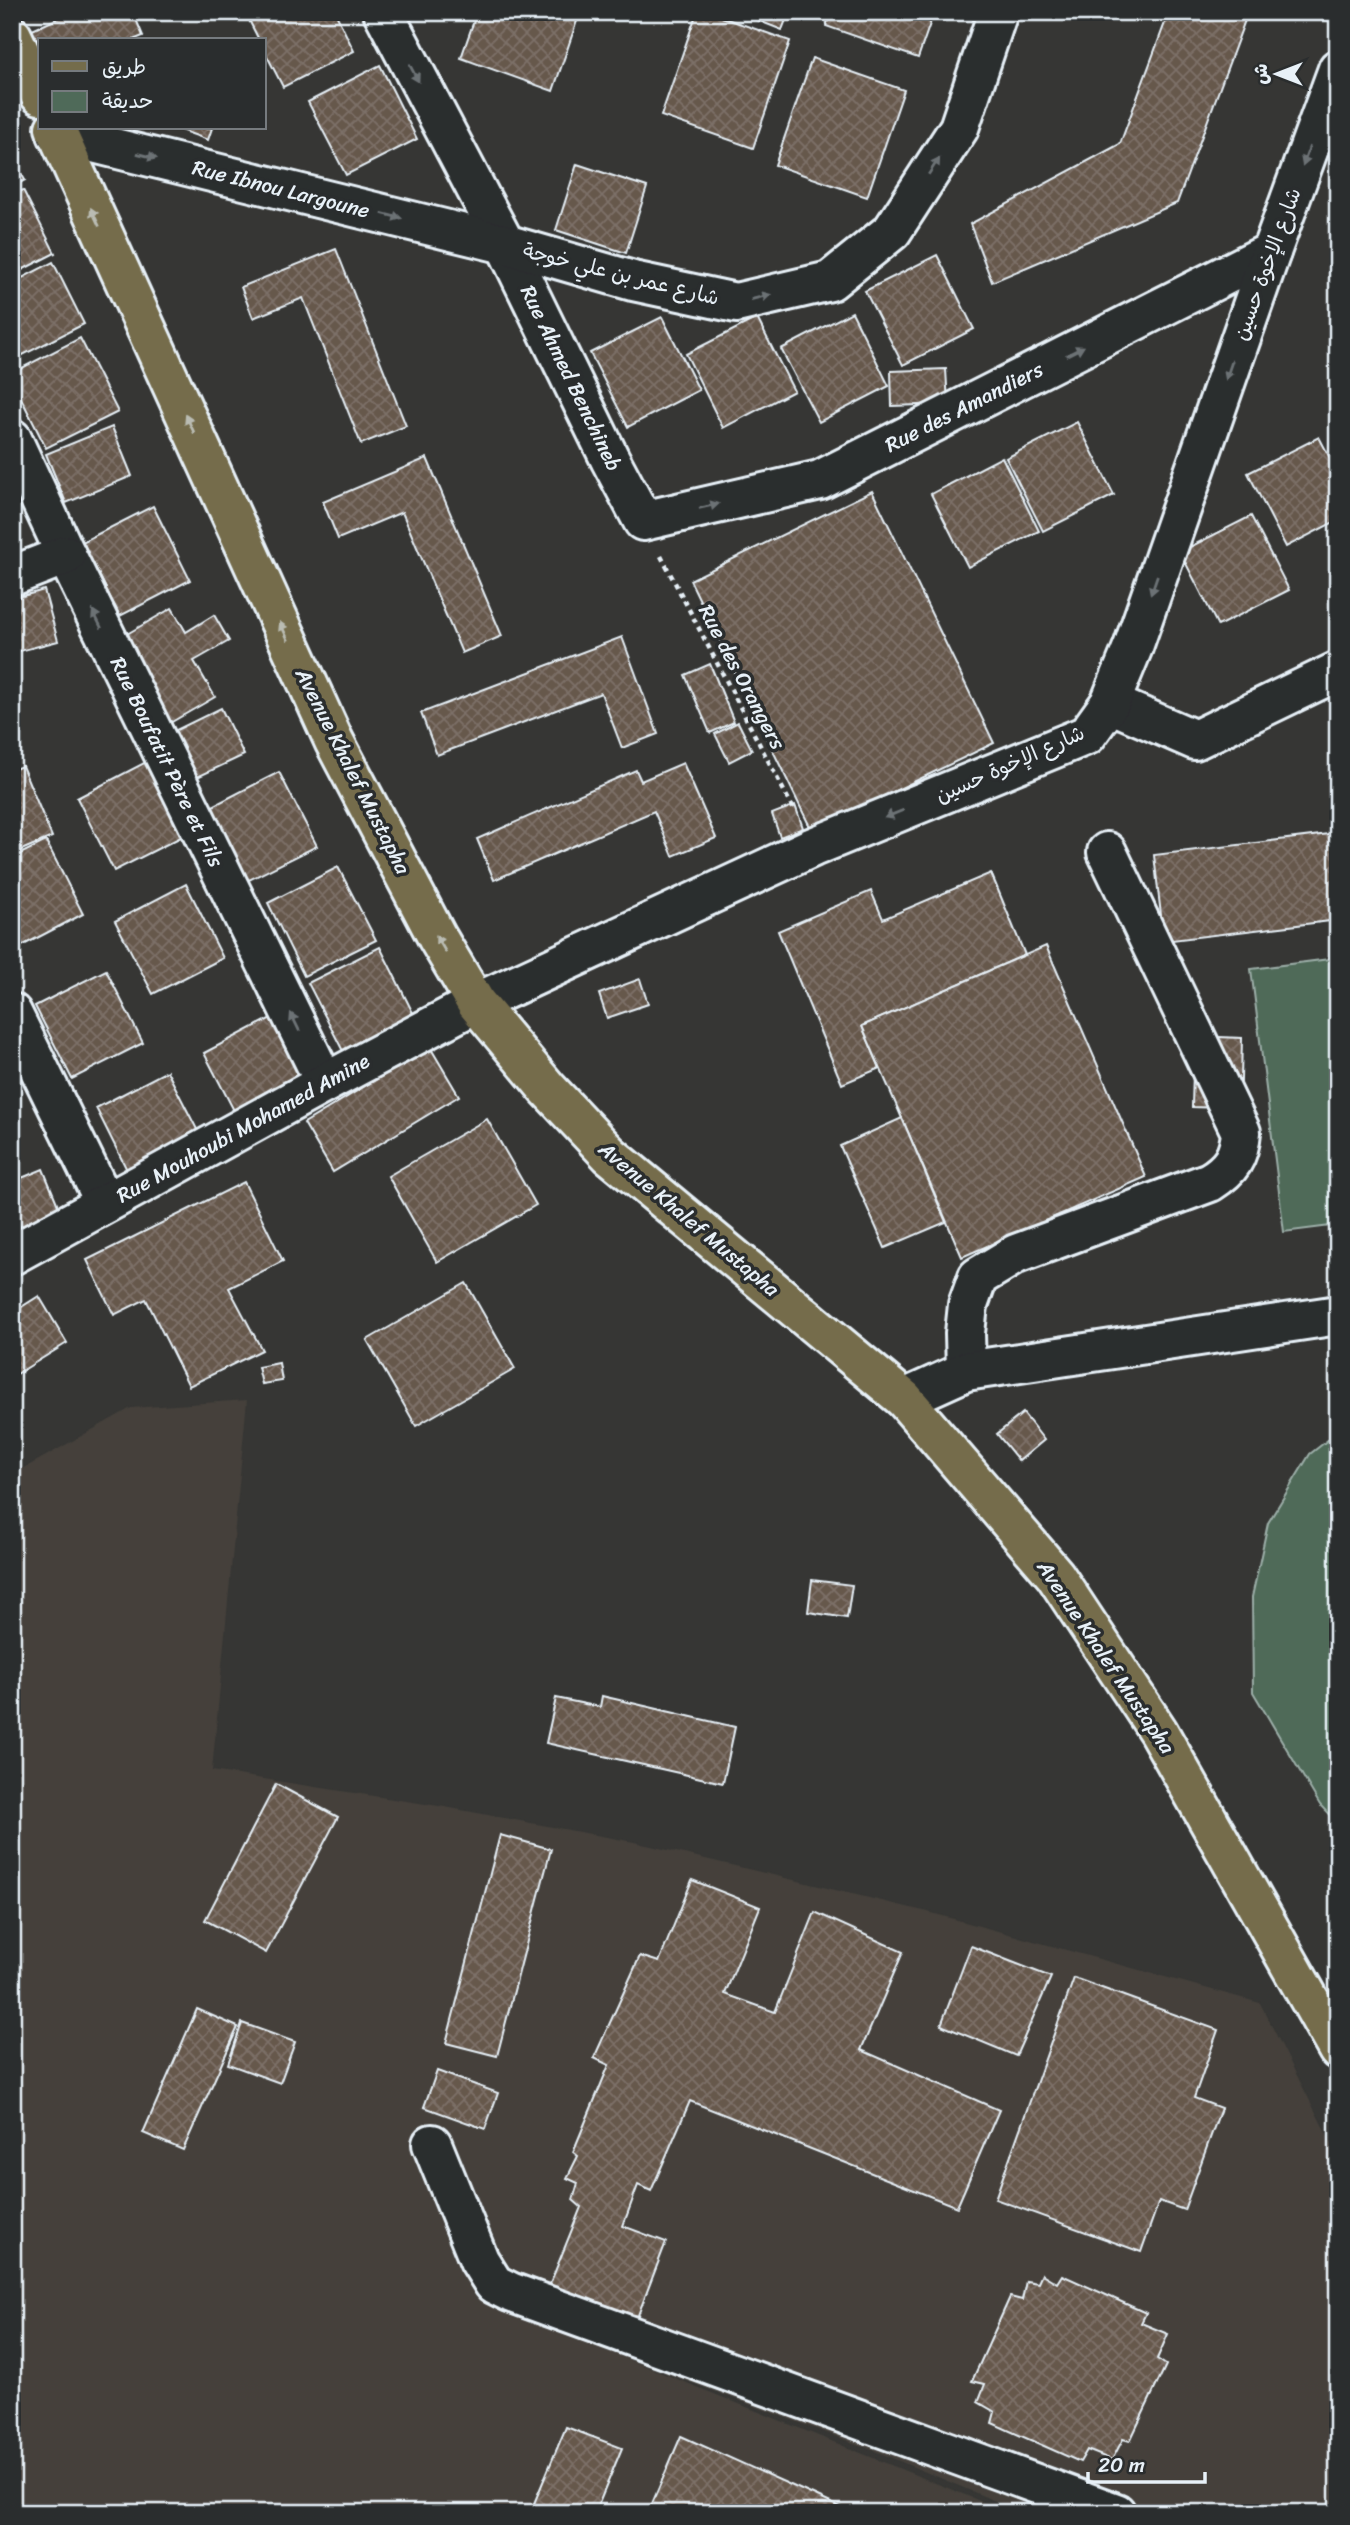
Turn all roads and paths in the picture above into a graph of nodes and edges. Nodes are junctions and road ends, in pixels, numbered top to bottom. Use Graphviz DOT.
graph roads {
  1 [pos="383,12"];
  2 [pos="998,12"];
  3 [pos="12,36"];
  4 [pos="1336,80"];
  5 [pos="38,91"];
  6 [pos="56,131"];
  7 [pos="505,244"];
  8 [pos="1271,252"];
  9 [pos="12,439"];
  10 [pos="643,521"];
  11 [pos="66,555"];
  12 [pos="12,576"];
  13 [pos="1338,671"];
  14 [pos="1110,703"];
  15 [pos="813,847"];
  16 [pos="1107,852"];
  17 [pos="476,1003"];
  18 [pos="12,1013"];
  19 [pos="325,1083"];
  20 [pos="105,1203"];
  21 [pos="12,1255"];
  22 [pos="1338,1315"];
  23 [pos="966,1371"];
  24 [pos="904,1399"];
  25 [pos="1338,2050"];
  26 [pos="432,2144"];
  27 [pos="1116,2513"];
  1 -- 7 [label="street, Rue Ahmed Benchineb, one-way"];
  7 -- 2 [label="street, شارع عمر بن علي خوجة, one-way"];
  3 -- 5 [label="main road"];
  4 -- 8 [label="street, شارع الإخوة حسين, one-way"];
  6 -- 7 [label="street, Rue Ibnou Largoune, one-way"];
  17 -- 6 [label="main road, Avenue Khalef Mustapha, one-way"];
  7 -- 10 [label="street, Rue Ahmed Benchineb"];
  10 -- 8 [label="street, Rue des Amandiers, one-way"];
  8 -- 14 [label="street, شارع الإخوة حسين, one-way"];
  9 -- 11 [label="street, Rue Boufatit Père et Fils"];
  10 -- 15 [label="path, Rue des Orangers"];
  11 -- 12 [label="street"];
  19 -- 11 [label="street, Rue Boufatit Père et Fils, one-way"];
  13 -- 14 [label="street"];
  14 -- 15 [label="street, شارع الإخوة حسين, one-way"];
  15 -- 17 [label="street, شارع الإخوة حسين"];
  16 -- 23 [label="street"];
  17 -- 19 [label="street, Rue Mouhoubi Mohamed Amine"];
  17 -- 24 [label="main road, Avenue Khalef Mustapha"];
  18 -- 20 [label="street"];
  19 -- 20 [label="street, Rue Mouhoubi Mohamed Amine"];
  20 -- 21 [label="street, Rue Mouhoubi Mohamed Amine"];
  22 -- 23 [label="street"];
  23 -- 24 [label="street"];
  24 -- 25 [label="main road, Avenue Khalef Mustapha"];
  26 -- 27 [label="street"];
}
